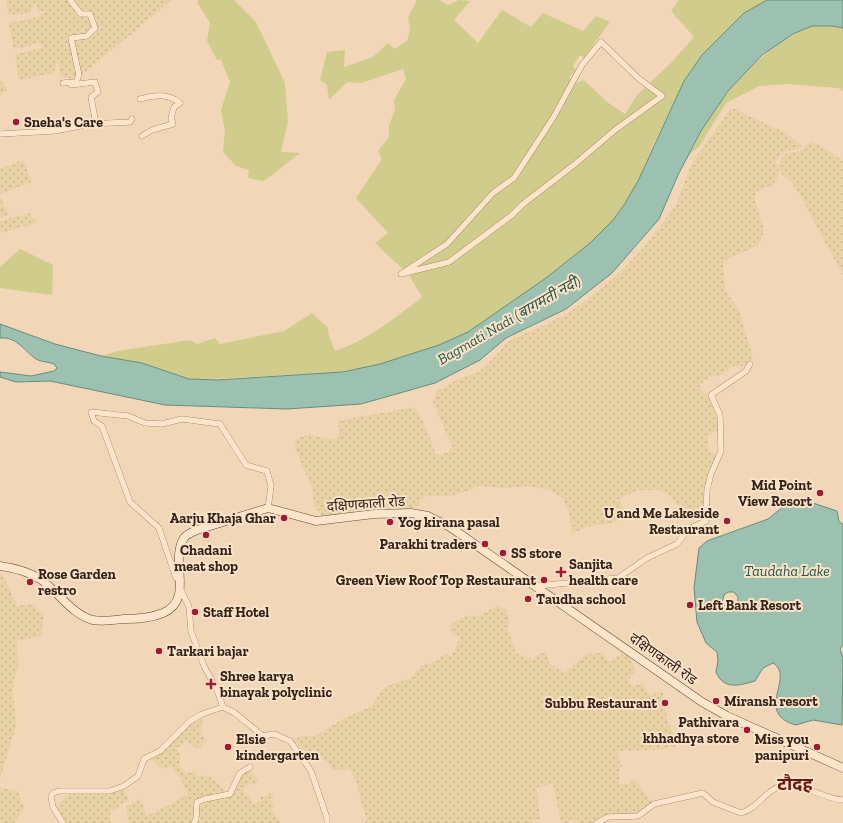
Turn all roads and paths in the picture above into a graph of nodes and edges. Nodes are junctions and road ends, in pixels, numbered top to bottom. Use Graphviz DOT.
graph roads {
  1 [pos="70,0"];
  2 [pos="140,99"];
  3 [pos="132,119"];
  4 [pos="96,124"];
  5 [pos="0,134"];
  6 [pos="142,136"];
  7 [pos="401,274"];
  8 [pos="750,364"];
  9 [pos="268,509"];
  10 [pos="0,566"];
  11 [pos="181,584"];
  12 [pos="537,586"];
  13 [pos="223,707"];
  14 [pos="250,767"];
  15 [pos="843,768"];
  16 [pos="843,800"];
  17 [pos="328,821"];
  18 [pos="63,823"];
  19 [pos="194,823"];
  20 [pos="597,823"];
  1 -- 4 [label="street"];
  2 -- 6 [label="street"];
  3 -- 4 [label="street"];
  4 -- 5 [label="street"];
  7 -- 7 [label="street"];
  8 -- 12 [label="street"];
  9 -- 11 [label="main road, दक्षिणकाली रोड"];
  9 -- 11 [label="street"];
  9 -- 12 [label="main road, दक्षिणकाली रोड"];
  10 -- 11 [label="main road, दक्षिणकाली रोड"];
  11 -- 13 [label="street"];
  12 -- 15 [label="main road, दक्षिणकाली रोड"];
  13 -- 17 [label="street"];
  13 -- 18 [label="street"];
  14 -- 19 [label="street"];
  16 -- 20 [label="street"];
}
